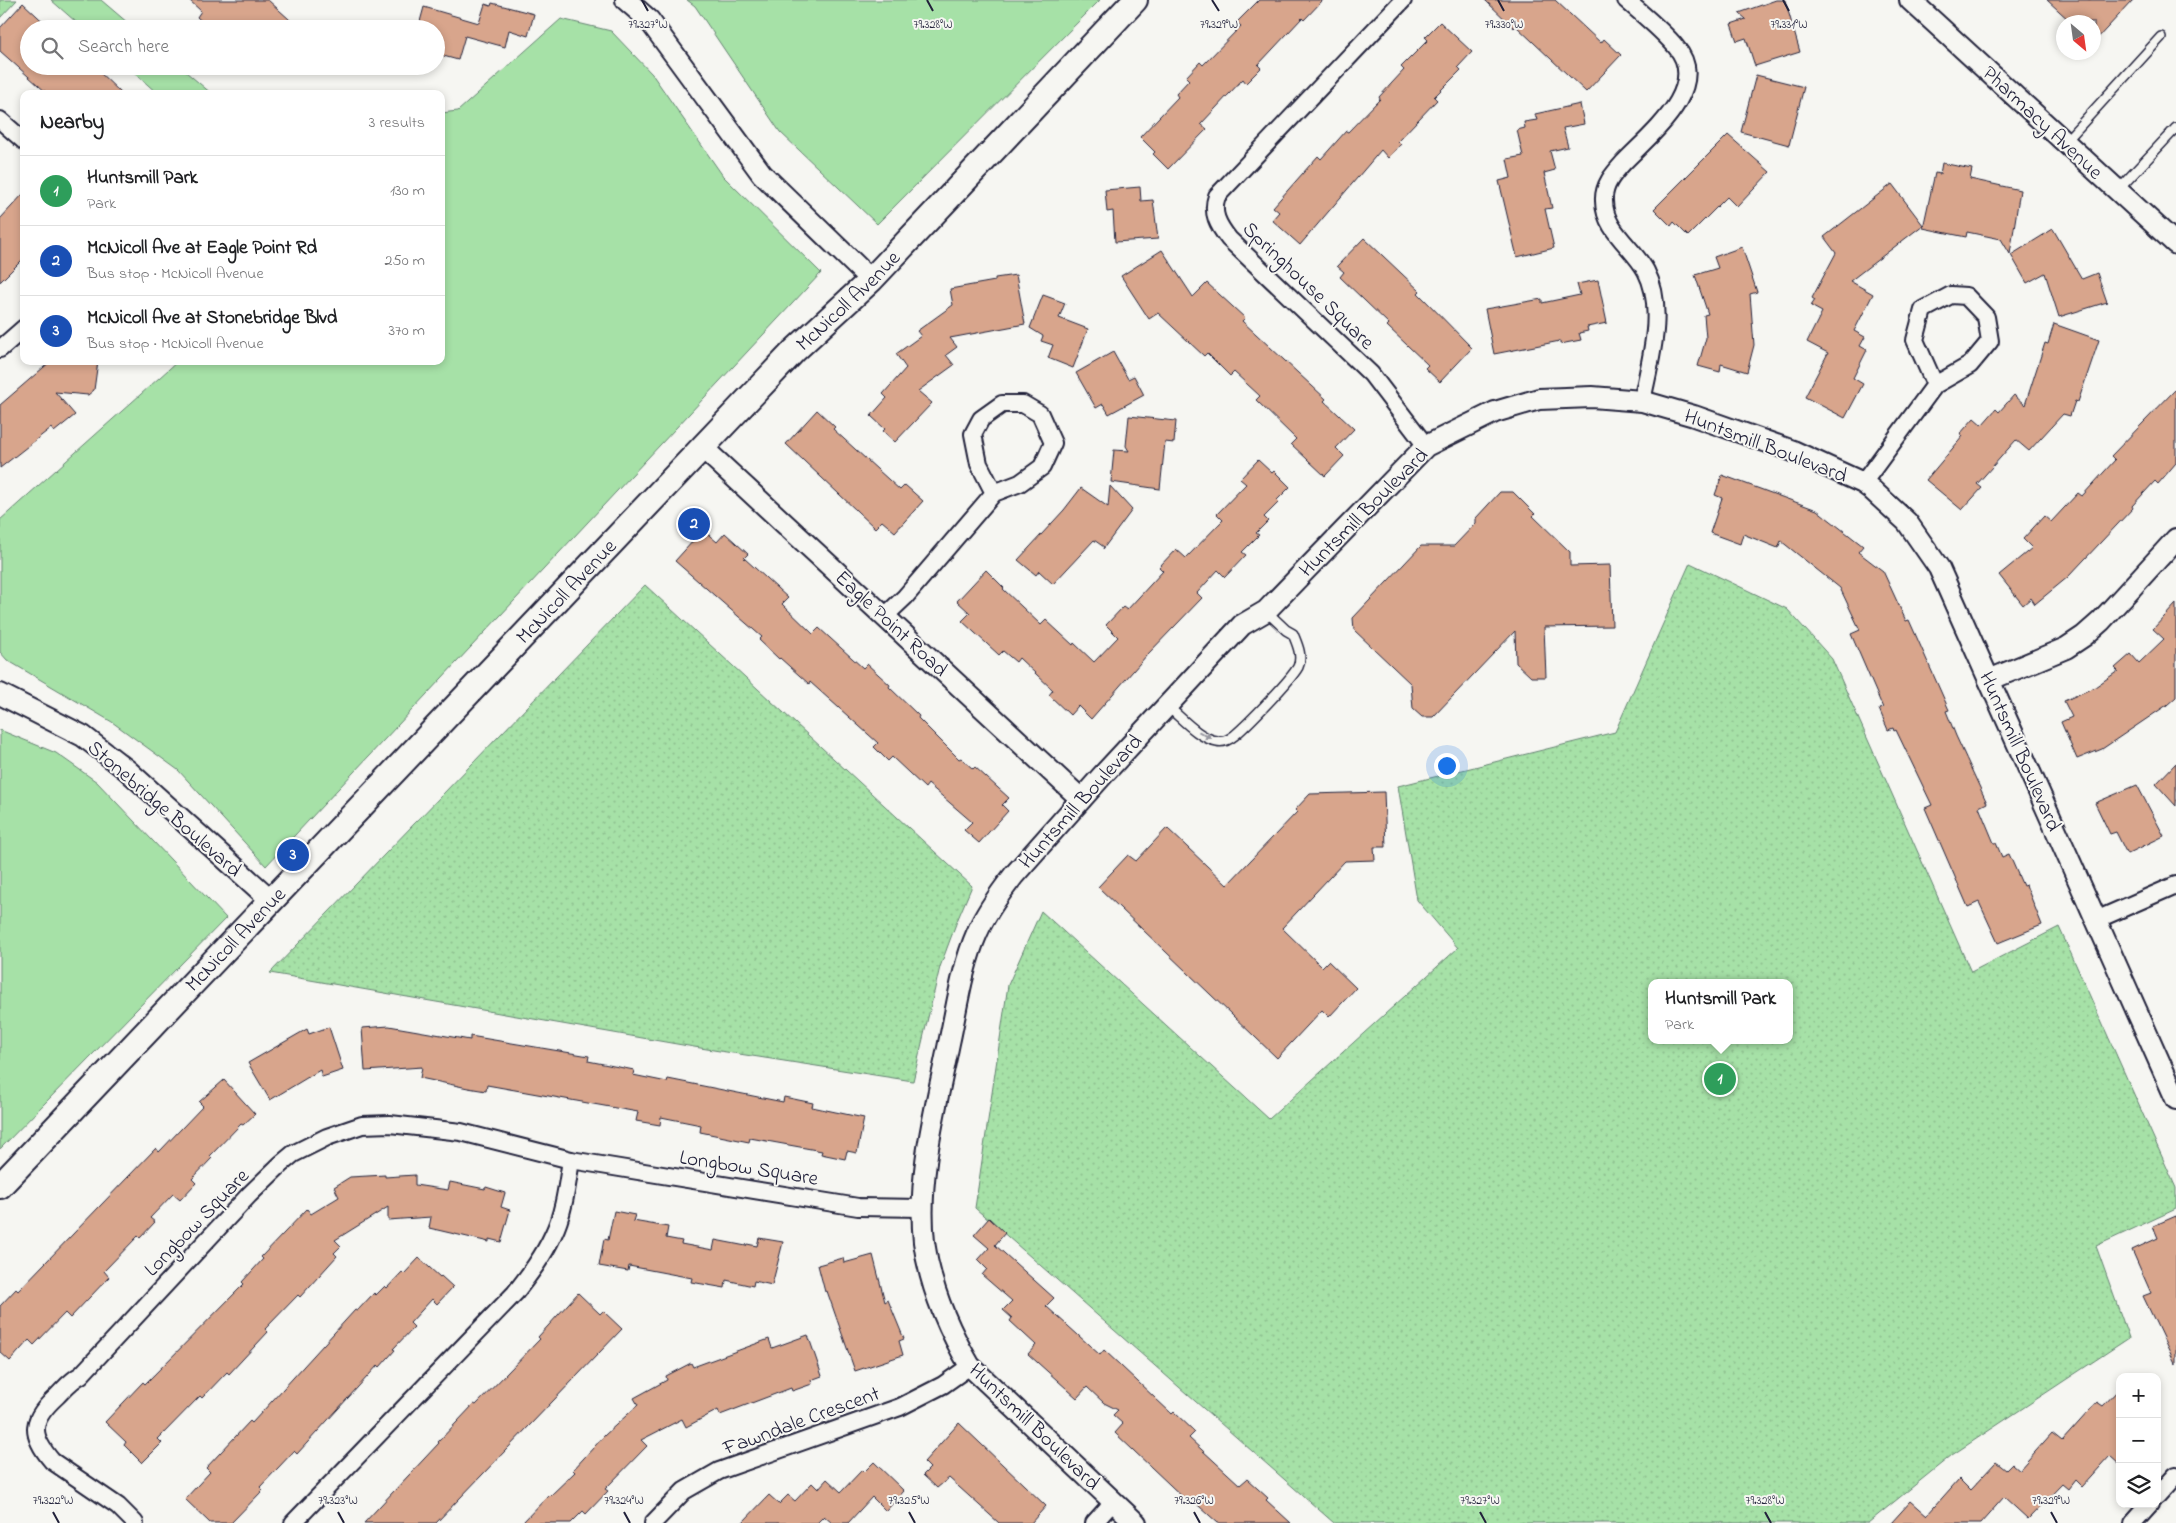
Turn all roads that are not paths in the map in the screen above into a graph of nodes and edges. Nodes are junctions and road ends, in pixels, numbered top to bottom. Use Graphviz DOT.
graph roads {
  1 [pos="626,0"];
  2 [pos="1134,0"];
  3 [pos="1403,0"];
  4 [pos="1626,0"];
  5 [pos="1910,0"];
  6 [pos="2161,37"];
  7 [pos="0,120"];
  8 [pos="2176,128"];
  9 [pos="20,138"];
  10 [pos="2065,143"];
  11 [pos="2117,190"];
  12 [pos="2176,244"];
  13 [pos="871,280"];
  14 [pos="20,331"];
  15 [pos="0,348"];
  16 [pos="1935,385"];
  17 [pos="1642,401"];
  18 [pos="1426,446"];
  19 [pos="702,448"];
  20 [pos="1863,483"];
  21 [pos="994,493"];
  22 [pos="2176,539"];
  23 [pos="1266,611"];
  24 [pos="885,616"];
  25 [pos="1989,680"];
  26 [pos="0,694"];
  27 [pos="1166,706"];
  28 [pos="1081,799"];
  29 [pos="2176,885"];
  30 [pos="272,901"];
  31 [pos="2096,920"];
  32 [pos="2176,1099"];
  33 [pos="571,1160"];
  34 [pos="0,1186"];
  35 [pos="922,1208"];
  36 [pos="970,1366"];
  37 [pos="2176,1475"];
  38 [pos="2161,1492"];
  39 [pos="1113,1502"];
  40 [pos="2146,1508"];
  41 [pos="135,1523"];
  42 [pos="293,1523"];
  43 [pos="653,1523"];
  44 [pos="1094,1523"];
  45 [pos="1136,1523"];
  46 [pos="2133,1523"];
  1 -- 13 [label="street"];
  2 -- 13 [label="main road, McNicoll Avenue"];
  3 -- 18 [label="street, Springhouse Square"];
  4 -- 17 [label="street"];
  5 -- 10 [label="street, Pharmacy Avenue"];
  6 -- 10 [label="lane"];
  7 -- 9 [label="street"];
  8 -- 11 [label="lane"];
  10 -- 11 [label="street, Pharmacy Avenue"];
  11 -- 12 [label="street, Pharmacy Avenue"];
  13 -- 19 [label="main road, McNicoll Avenue"];
  14 -- 15 [label="street"];
  16 -- 16 [label="street"];
  16 -- 20 [label="street"];
  17 -- 18 [label="street, Huntsmill Boulevard"];
  17 -- 20 [label="street, Huntsmill Boulevard"];
  18 -- 23 [label="street, Huntsmill Boulevard"];
  19 -- 24 [label="street, Eagle Point Road"];
  19 -- 30 [label="main road, McNicoll Avenue"];
  20 -- 25 [label="street, Huntsmill Boulevard"];
  21 -- 21 [label="street"];
  21 -- 24 [label="street"];
  22 -- 25 [label="street"];
  23 -- 27 [label="street, Huntsmill Boulevard"];
  27 -- 23 [label="lane, one-way"];
  24 -- 28 [label="street, Eagle Point Road"];
  25 -- 31 [label="street, Huntsmill Boulevard"];
  26 -- 30 [label="street, Stonebridge Boulevard"];
  27 -- 28 [label="street, Huntsmill Boulevard"];
  28 -- 35 [label="street, Huntsmill Boulevard"];
  29 -- 31 [label="street"];
  30 -- 34 [label="main road, McNicoll Avenue"];
  31 -- 32 [label="street, Huntsmill Boulevard"];
  33 -- 35 [label="street, Longbow Square"];
  33 -- 41 [label="street, Longbow Square"];
  33 -- 42 [label="street"];
  35 -- 36 [label="street, Huntsmill Boulevard"];
  36 -- 39 [label="street, Huntsmill Boulevard"];
  36 -- 43 [label="street, Fawndale Crescent"];
  37 -- 38 [label="street"];
  39 -- 44 [label="street"];
  39 -- 45 [label="street, Huntsmill Boulevard"];
  40 -- 46 [label="street"];
}
